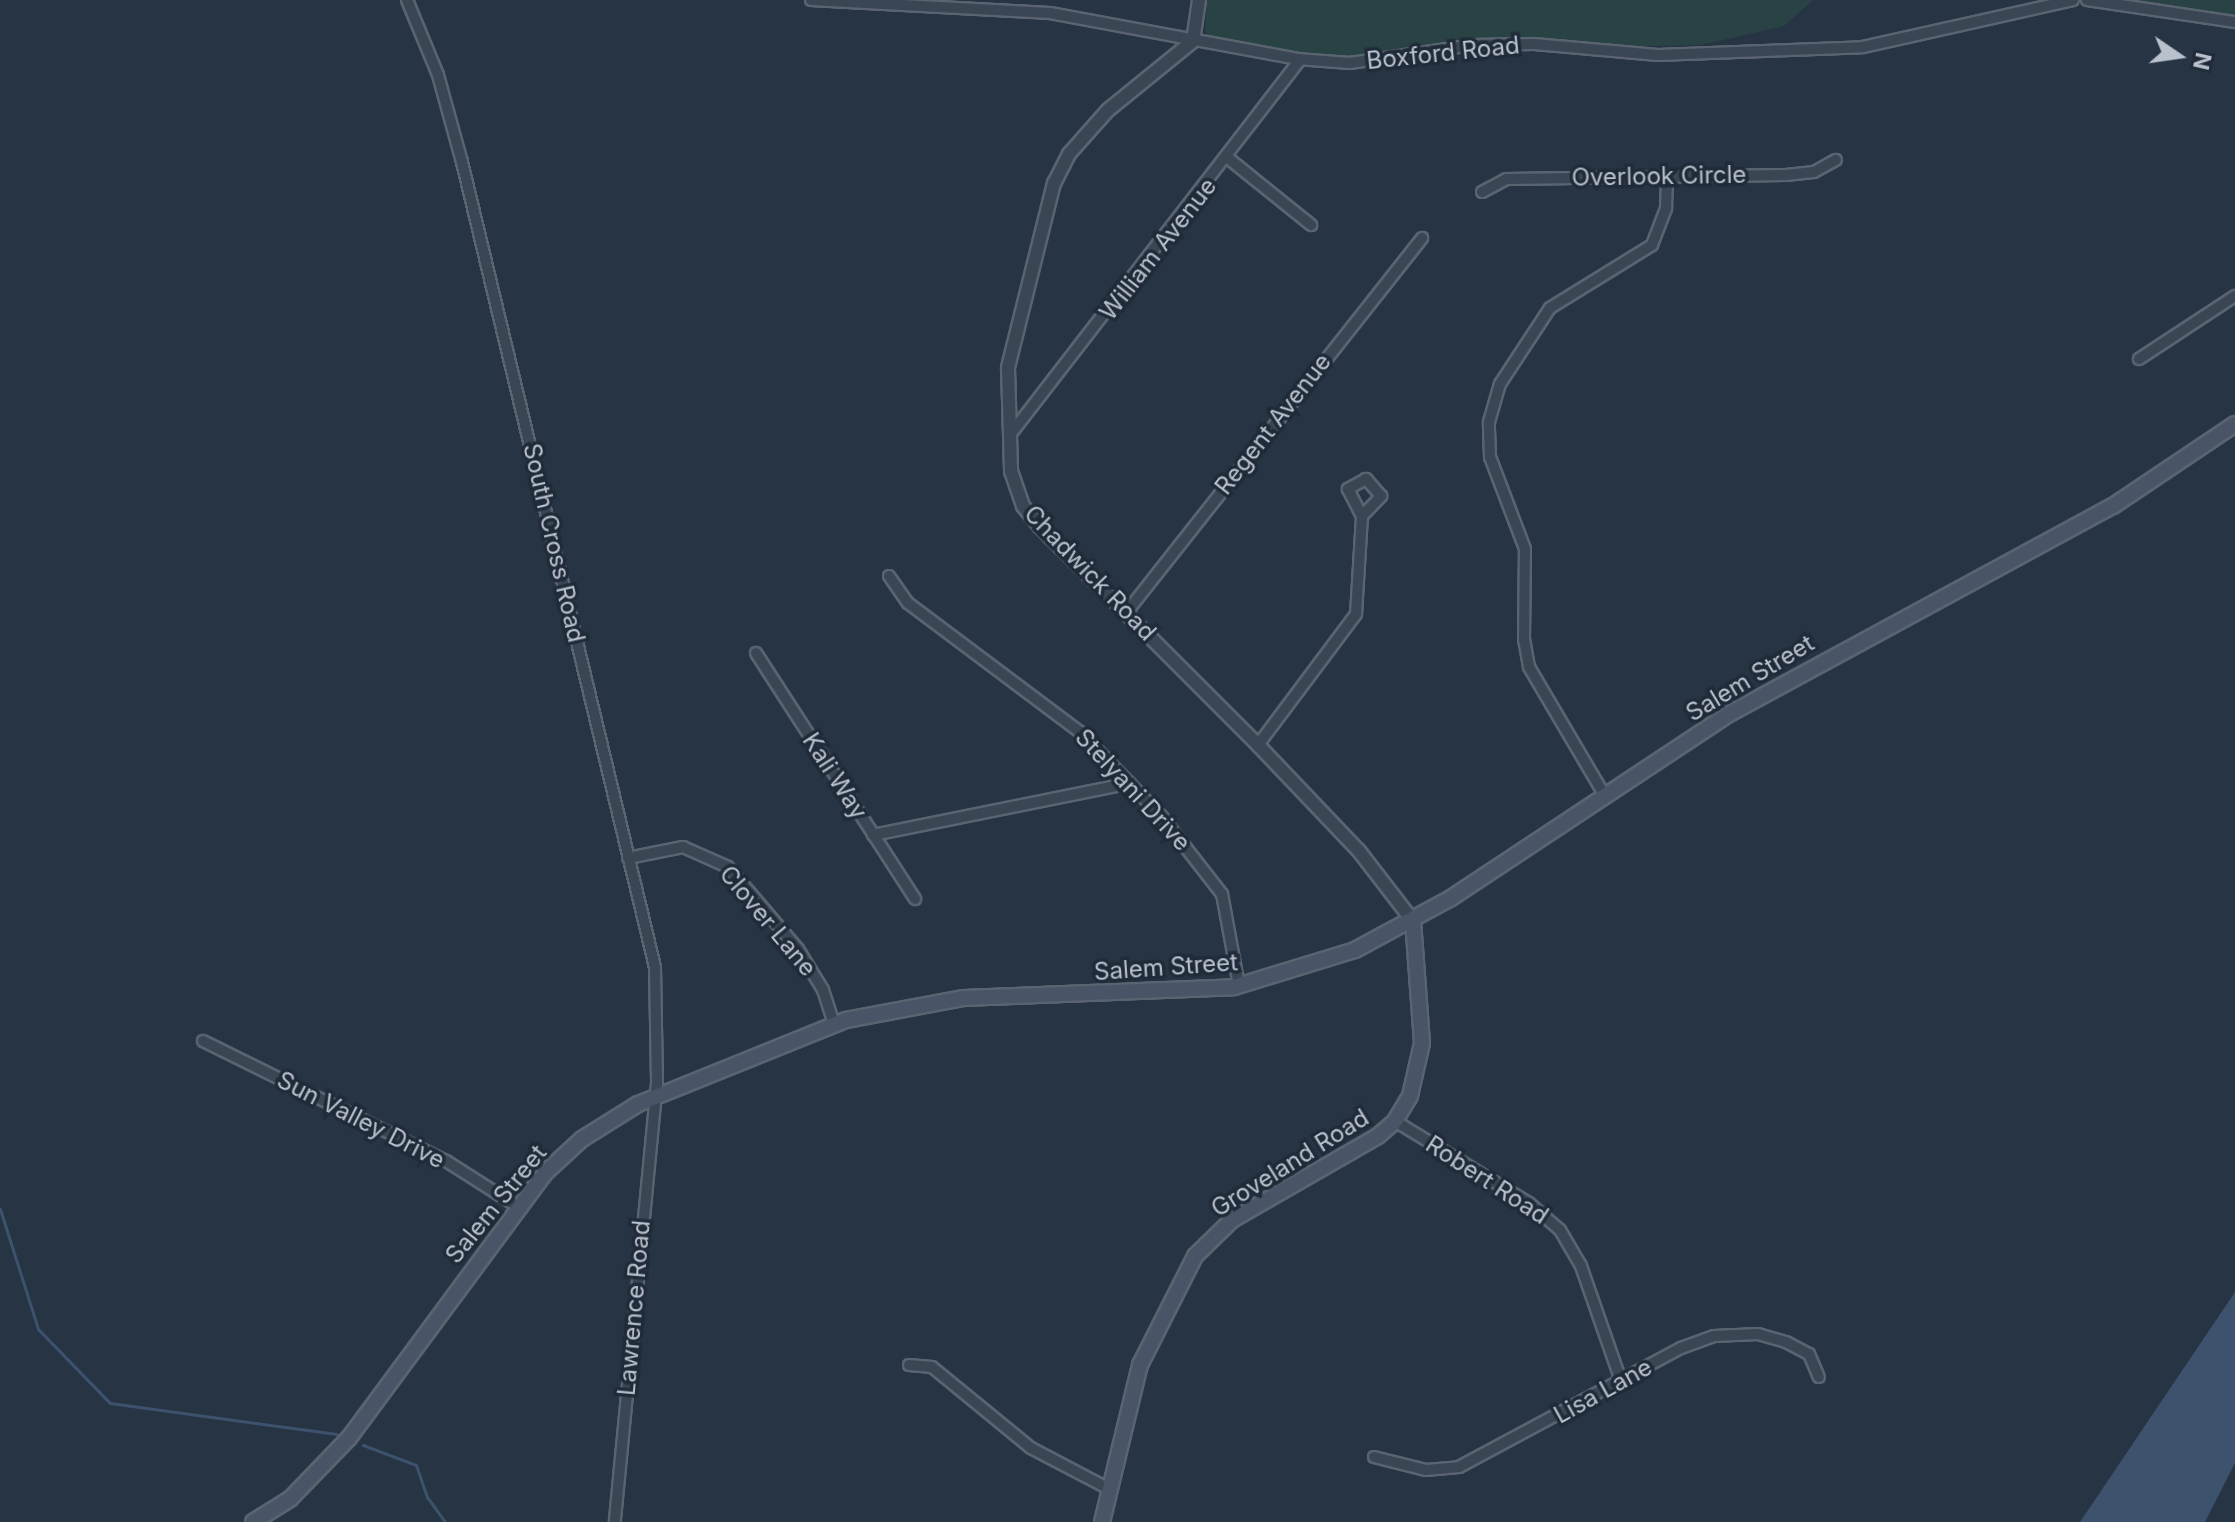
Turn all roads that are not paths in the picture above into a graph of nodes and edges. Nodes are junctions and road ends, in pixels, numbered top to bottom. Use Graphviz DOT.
graph roads {
  1 [pos="407,0"];
  2 [pos="811,0"];
  3 [pos="1199,0"];
  4 [pos="2073,0"];
  5 [pos="2087,0"];
  6 [pos="2235,22"];
  7 [pos="1193,41"];
  8 [pos="1301,59"];
  9 [pos="1228,158"];
  10 [pos="1836,160"];
  11 [pos="1667,177"];
  12 [pos="1482,192"];
  13 [pos="1311,225"];
  14 [pos="1422,238"];
  15 [pos="2235,296"];
  16 [pos="2139,359"];
  17 [pos="2235,424"];
  18 [pos="1010,435"];
  19 [pos="1362,516"];
  20 [pos="889,576"];
  21 [pos="1126,613"];
  22 [pos="756,653"];
  23 [pos="1258,745"];
  24 [pos="1130,783"];
  25 [pos="1605,796"];
  26 [pos="873,835"];
  27 [pos="628,858"];
  28 [pos="915,899"];
  29 [pos="1413,921"];
  30 [pos="1239,986"];
  31 [pos="834,1024"];
  32 [pos="203,1041"];
  33 [pos="654,1095"];
  34 [pos="1395,1121"];
  35 [pos="517,1206"];
  36 [pos="909,1365"];
  37 [pos="1819,1377"];
  38 [pos="1621,1381"];
  39 [pos="1374,1457"];
  40 [pos="1109,1489"];
  41 [pos="253,1522"];
  42 [pos="615,1522"];
  43 [pos="1102,1522"];
  1 -- 27 [label="street, South Cross Road"];
  2 -- 7 [label="street, Boxford Road"];
  3 -- 7 [label="street"];
  4 -- 8 [label="street, Boxford Road"];
  5 -- 6 [label="street"];
  7 -- 8 [label="street, Boxford Road"];
  7 -- 18 [label="street, Chadwick Road"];
  8 -- 9 [label="street, William Avenue"];
  9 -- 13 [label="street"];
  9 -- 18 [label="street, William Avenue"];
  10 -- 11 [label="street, Overlook Circle"];
  11 -- 12 [label="street, Overlook Circle"];
  11 -- 25 [label="street"];
  14 -- 21 [label="street, Regent Avenue"];
  15 -- 16 [label="street"];
  17 -- 25 [label="main road, Salem Street"];
  18 -- 21 [label="street, Chadwick Road"];
  19 -- 23 [label="street"];
  20 -- 24 [label="street, Stelyani Drive"];
  21 -- 23 [label="street, Chadwick Road"];
  22 -- 26 [label="street, Kali Way"];
  23 -- 29 [label="street, Chadwick Road"];
  24 -- 26 [label="street"];
  24 -- 30 [label="street, Stelyani Drive"];
  25 -- 29 [label="main road, Salem Street"];
  26 -- 28 [label="street, Kali Way"];
  27 -- 31 [label="street, Clover Lane"];
  27 -- 33 [label="street, South Cross Road"];
  29 -- 30 [label="main road, Salem Street"];
  29 -- 34 [label="main road, Groveland Road"];
  30 -- 31 [label="main road, Salem Street"];
  31 -- 33 [label="main road, Salem Street"];
  32 -- 35 [label="street, Sun Valley Drive"];
  33 -- 35 [label="main road, Salem Street"];
  33 -- 42 [label="street, Lawrence Road"];
  34 -- 38 [label="street, Robert Road"];
  34 -- 40 [label="main road, Groveland Road"];
  35 -- 41 [label="main road, Salem Street"];
  36 -- 40 [label="street"];
  37 -- 38 [label="street, Lisa Lane"];
  38 -- 39 [label="street, Lisa Lane"];
  40 -- 43 [label="main road, Groveland Road"];
}
